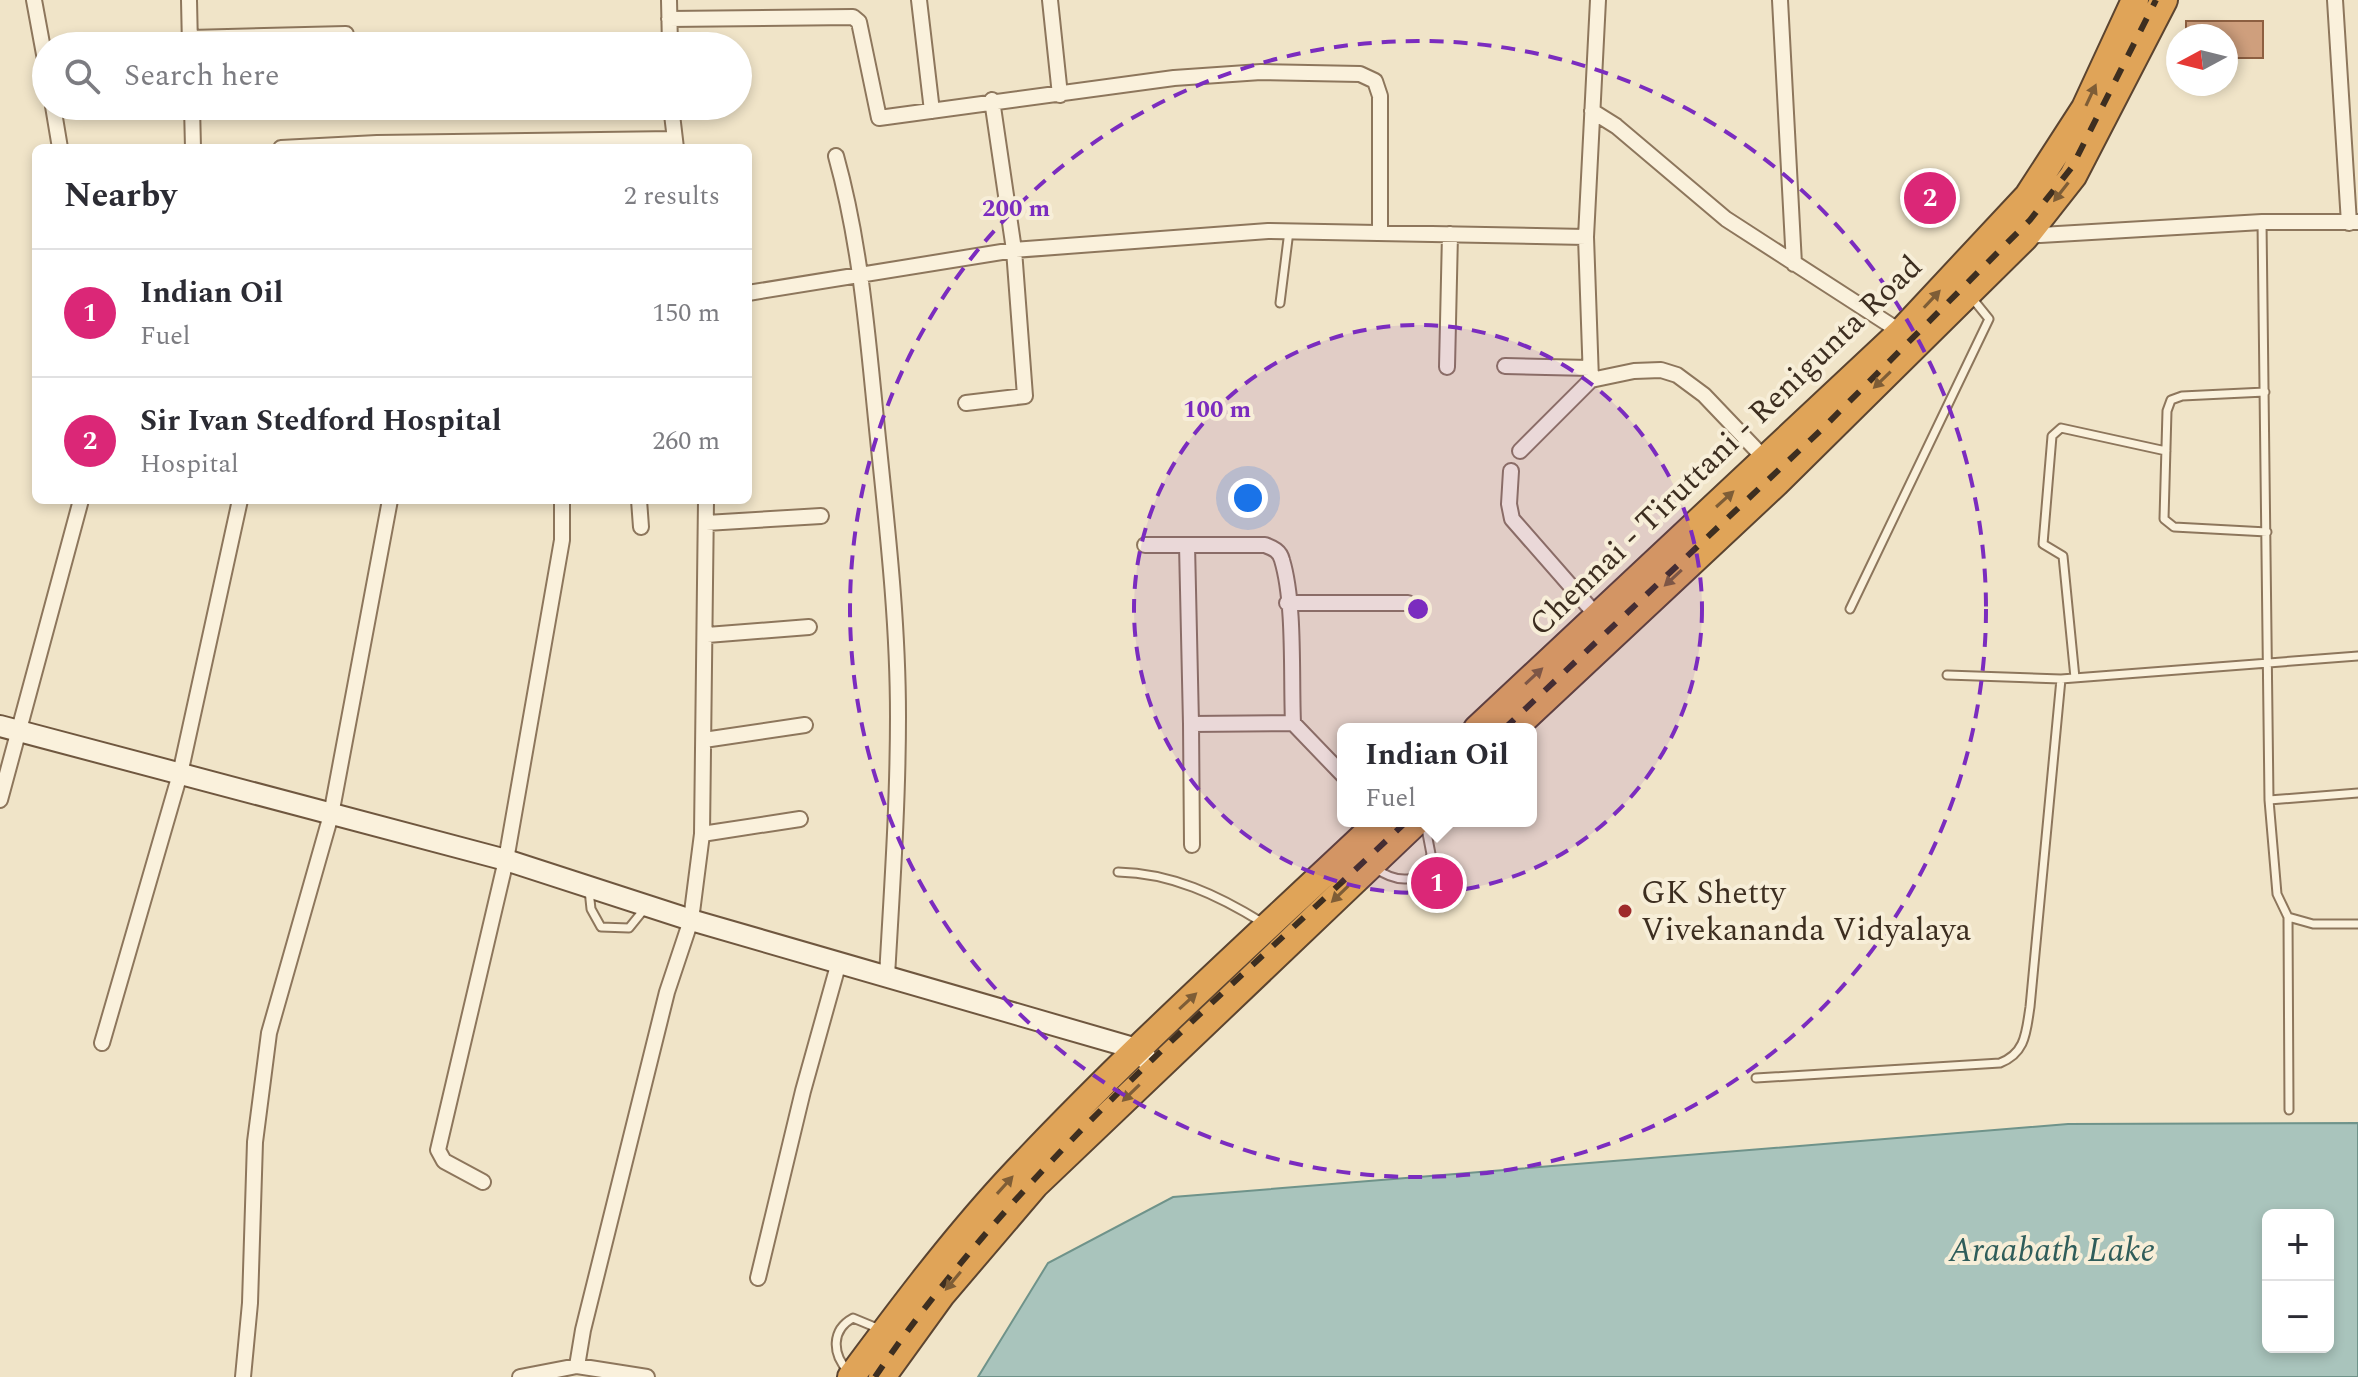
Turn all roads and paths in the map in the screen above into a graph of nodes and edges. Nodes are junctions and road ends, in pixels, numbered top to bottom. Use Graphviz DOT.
graph roads {
  1 [pos="34,0"];
  2 [pos="189,0"];
  3 [pos="669,0"];
  4 [pos="919,0"];
  5 [pos="1050,0"];
  6 [pos="1594,0"];
  7 [pos="1780,0"];
  8 [pos="2135,0"];
  9 [pos="2164,0"];
  10 [pos="2335,0"];
  11 [pos="669,19"];
  12 [pos="40,32"];
  13 [pos="190,32"];
  14 [pos="669,32"];
  15 [pos="1060,95"];
  16 [pos="992,100"];
  17 [pos="932,111"];
  18 [pos="1592,111"];
  19 [pos="55,120"];
  20 [pos="192,120"];
  21 [pos="672,120"];
  22 [pos="59,144"];
  23 [pos="193,144"];
  24 [pos="675,144"];
  25 [pos="836,156"];
  26 [pos="2262,222"];
  27 [pos="2354,222"];
  28 [pos="2015,229"];
  29 [pos="1289,231"];
  30 [pos="1380,233"];
  31 [pos="1450,234"];
  32 [pos="1586,237"];
  33 [pos="1014,250"];
  34 [pos="1794,264"];
  35 [pos="862,274"];
  36 [pos="752,292"];
  37 [pos="1968,293"];
  38 [pos="1280,303"];
  39 [pos="1901,332"];
  40 [pos="1505,366"];
  41 [pos="1447,367"];
  42 [pos="1590,374"];
  43 [pos="2265,392"];
  44 [pos="966,403"];
  45 [pos="1520,451"];
  46 [pos="2166,451"];
  47 [pos="1767,461"];
  48 [pos="1511,471"];
  49 [pos="80,504"];
  50 [pos="239,504"];
  51 [pos="389,504"];
  52 [pos="562,504"];
  53 [pos="639,504"];
  54 [pos="706,504"];
  55 [pos="821,516"];
  56 [pos="706,523"];
  57 [pos="641,527"];
  58 [pos="2267,532"];
  59 [pos="1145,545"];
  60 [pos="1187,545"];
  61 [pos="1287,603"];
  62 [pos="1408,603"];
  63 [pos="1850,609"];
  64 [pos="1597,616"];
  65 [pos="809,627"];
  66 [pos="707,635"];
  67 [pos="2358,656"];
  68 [pos="2268,662"];
  69 [pos="1947,675"];
  70 [pos="2075,678"];
  71 [pos="2061,679"];
  72 [pos="1293,723"];
  73 [pos="1483,723"];
  74 [pos="1519,723"];
  75 [pos="1191,724"];
  76 [pos="805,725"];
  77 [pos="10,728"];
  78 [pos="704,740"];
  79 [pos="1337,769"];
  80 [pos="180,774"];
  81 [pos="2358,793"];
  82 [pos="0,800"];
  83 [pos="2269,800"];
  84 [pos="331,815"];
  85 [pos="800,819"];
  86 [pos="1374,827"];
  87 [pos="1411,827"];
  88 [pos="1425,827"];
  89 [pos="702,834"];
  90 [pos="1192,845"];
  91 [pos="506,860"];
  92 [pos="1370,865"];
  93 [pos="1118,872"];
  94 [pos="589,887"];
  95 [pos="648,906"];
  96 [pos="2288,917"];
  97 [pos="691,920"];
  98 [pos="2358,924"];
  99 [pos="1268,926"];
  100 [pos="839,962"];
  101 [pos="887,976"];
  102 [pos="102,1043"];
  103 [pos="1137,1049"];
  104 [pos="1156,1069"];
  105 [pos="1756,1078"];
  106 [pos="2289,1110"];
  107 [pos="483,1182"];
  108 [pos="758,1278"];
  109 [pos="884,1332"];
  110 [pos="577,1366"];
  111 [pos="851,1376"];
  112 [pos="243,1377"];
  113 [pos="520,1377"];
  114 [pos="647,1377"];
  115 [pos="882,1377"];
  1 -- 12 [label="street"];
  2 -- 13 [label="street"];
  3 -- 11 [label="street"];
  4 -- 17 [label="street"];
  5 -- 15 [label="street"];
  6 -- 18 [label="street"];
  7 -- 34 [label="street"];
  28 -- 8 [label="highway, Chennai - Tiruttani - Renigunta Road, one-way"];
  9 -- 28 [label="highway, Chennai - Tiruttani - Renigunta Road, one-way"];
  10 -- 27 [label="street"];
  11 -- 14 [label="street"];
  11 -- 17 [label="street"];
  15 -- 16 [label="street"];
  15 -- 30 [label="street"];
  16 -- 17 [label="street"];
  16 -- 33 [label="street"];
  18 -- 32 [label="street"];
  18 -- 34 [label="street"];
  19 -- 22 [label="street"];
  20 -- 23 [label="street"];
  21 -- 24 [label="street"];
  25 -- 35 [label="street"];
  26 -- 27 [label="street"];
  26 -- 28 [label="street"];
  26 -- 43 [label="lane"];
  28 -- 37 [label="highway, Chennai - Tiruttani - Renigunta Road"];
  39 -- 28 [label="highway, Chennai - Tiruttani - Renigunta Road, one-way"];
  29 -- 30 [label="street"];
  29 -- 33 [label="street"];
  29 -- 38 [label="lane"];
  30 -- 31 [label="street"];
  31 -- 32 [label="street"];
  31 -- 41 [label="street"];
  32 -- 42 [label="street"];
  33 -- 35 [label="street"];
  33 -- 44 [label="street"];
  34 -- 39 [label="street"];
  35 -- 36 [label="street"];
  35 -- 101 [label="street"];
  37 -- 63 [label="lane"];
  37 -- 74 [label="highway, Chennai - Tiruttani - Renigunta Road, one-way"];
  39 -- 47 [label="highway, Chennai - Tiruttani - Renigunta Road"];
  40 -- 42 [label="street"];
  42 -- 45 [label="street"];
  42 -- 47 [label="street"];
  43 -- 46 [label="lane"];
  43 -- 58 [label="lane"];
  46 -- 58 [label="lane"];
  46 -- 70 [label="lane"];
  64 -- 47 [label="highway, Chennai - Tiruttani - Renigunta Road, one-way"];
  48 -- 64 [label="street"];
  49 -- 77 [label="street"];
  50 -- 80 [label="street"];
  51 -- 84 [label="street"];
  52 -- 91 [label="street"];
  53 -- 57 [label="street"];
  54 -- 56 [label="street"];
  55 -- 56 [label="street"];
  56 -- 66 [label="street"];
  58 -- 68 [label="lane"];
  59 -- 60 [label="street"];
  60 -- 61 [label="street"];
  60 -- 75 [label="street"];
  61 -- 62 [label="street"];
  61 -- 72 [label="street"];
  73 -- 64 [label="highway, Chennai - Tiruttani - Renigunta Road, one-way"];
  65 -- 66 [label="street"];
  66 -- 78 [label="street"];
  67 -- 68 [label="lane"];
  68 -- 70 [label="lane"];
  68 -- 83 [label="lane"];
  69 -- 71 [label="lane"];
  70 -- 71 [label="lane"];
  71 -- 105 [label="lane"];
  72 -- 75 [label="street"];
  72 -- 79 [label="street"];
  75 -- 90 [label="street"];
  76 -- 78 [label="street"];
  77 -- 80 [label="street"];
  77 -- 82 [label="street"];
  78 -- 89 [label="street"];
  80 -- 84 [label="street"];
  80 -- 102 [label="street"];
  81 -- 83 [label="lane"];
  83 -- 96 [label="lane"];
  84 -- 91 [label="street"];
  84 -- 112 [label="street"];
  85 -- 89 [label="street"];
  86 -- 99 [label="highway"];
  87 -- 92 [label="highway"];
  88 -- 92 [label="lane"];
  89 -- 97 [label="street"];
  91 -- 94 [label="street"];
  91 -- 107 [label="street"];
  92 -- 104 [label="highway, one-way"];
  93 -- 99 [label="lane"];
  94 -- 95 [label="street"];
  94 -- 95 [label="lane"];
  95 -- 97 [label="street"];
  96 -- 98 [label="lane"];
  96 -- 106 [label="lane"];
  97 -- 100 [label="street"];
  97 -- 110 [label="street"];
  103 -- 99 [label="highway, one-way"];
  100 -- 101 [label="street"];
  100 -- 108 [label="street"];
  101 -- 103 [label="street"];
  103 -- 104 [label="street"];
  109 -- 103 [label="highway, one-way"];
  104 -- 115 [label="highway, one-way"];
  109 -- 111 [label="highway"];
  109 -- 111 [label="lane"];
  110 -- 113 [label="street"];
  110 -- 114 [label="street"];
}
